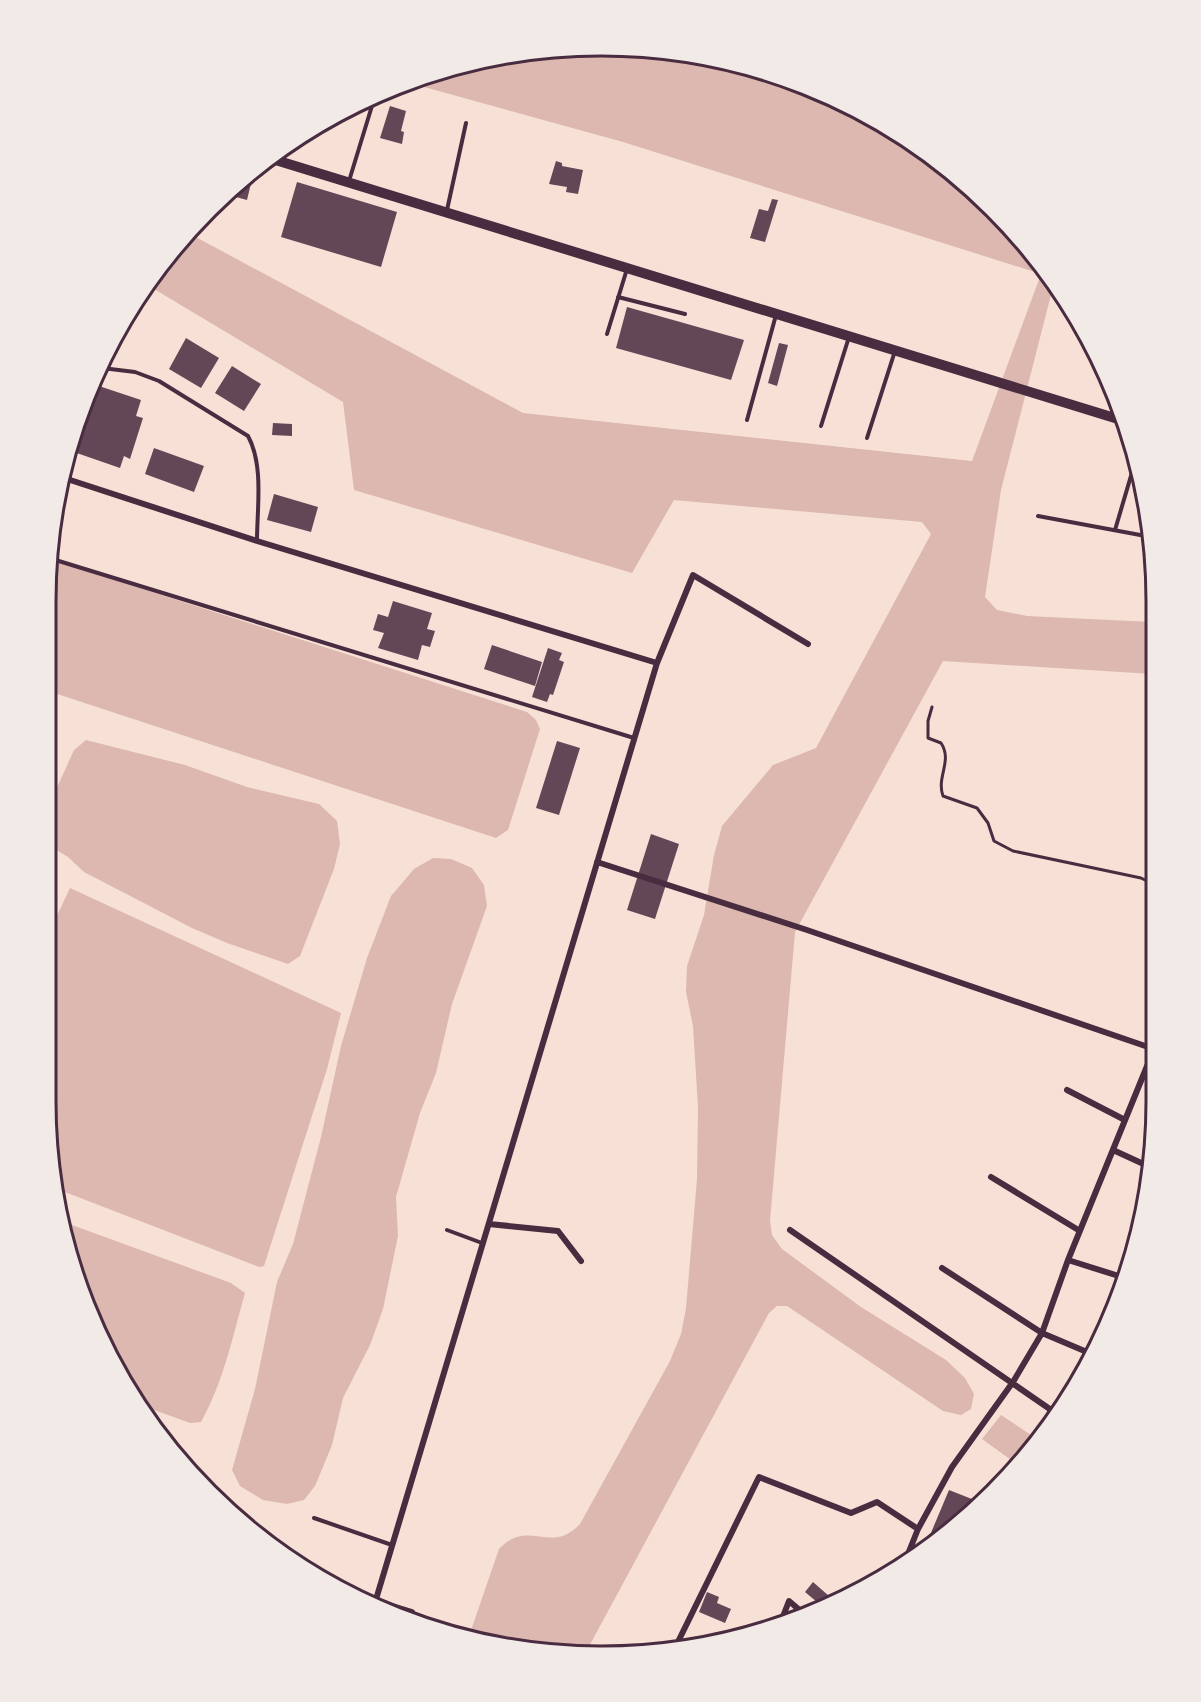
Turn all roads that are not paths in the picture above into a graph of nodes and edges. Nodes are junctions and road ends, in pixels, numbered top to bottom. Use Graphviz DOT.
graph roads {
  1 [pos="372,106"];
  2 [pos="466,123"];
  3 [pos="279,161"];
  4 [pos="349,182"];
  5 [pos="446,213"];
  6 [pos="627,268"];
  7 [pos="618,297"];
  8 [pos="685,314"];
  9 [pos="776,314"];
  10 [pos="607,334"];
  11 [pos="849,337"];
  12 [pos="895,351"];
  13 [pos="108,369"];
  14 [pos="1114,418"];
  15 [pos="747,420"];
  16 [pos="821,426"];
  17 [pos="867,438"];
  18 [pos="1131,476"];
  19 [pos="69,480"];
  20 [pos="1038,516"];
  21 [pos="1115,530"];
  22 [pos="1142,535"];
  23 [pos="257,541"];
  24 [pos="57,561"];
  25 [pos="808,644"];
  26 [pos="657,663"];
  27 [pos="634,738"];
  28 [pos="597,862"];
  29 [pos="1146,1046"];
  30 [pos="1146,1069"];
  31 [pos="1067,1090"];
  32 [pos="1125,1120"];
  33 [pos="1113,1150"];
  34 [pos="1142,1163"];
  35 [pos="991,1177"];
  36 [pos="489,1224"];
  37 [pos="447,1230"];
  38 [pos="790,1230"];
  39 [pos="1080,1231"];
  40 [pos="483,1244"];
  41 [pos="1068,1260"];
  42 [pos="581,1261"];
  43 [pos="942,1268"];
  44 [pos="1117,1276"];
  45 [pos="1042,1333"];
  46 [pos="1085,1351"];
  47 [pos="1013,1382"];
  48 [pos="1050,1409"];
  49 [pos="314,1518"];
  50 [pos="918,1529"];
  51 [pos="392,1545"];
  52 [pos="909,1550"];
  53 [pos="376,1598"];
  54 [pos="798,1609"];
  55 [pos="406,1611"];
  56 [pos="412,1612"];
  57 [pos="784,1615"];
  58 [pos="678,1641"];
  1 -- 4 [label="lane"];
  2 -- 5 [label="lane"];
  3 -- 4 [label="main road"];
  4 -- 5 [label="main road"];
  5 -- 6 [label="main road"];
  6 -- 7 [label="lane"];
  6 -- 9 [label="main road"];
  7 -- 8 [label="lane"];
  7 -- 10 [label="lane"];
  9 -- 11 [label="main road"];
  9 -- 15 [label="lane"];
  11 -- 12 [label="main road"];
  11 -- 16 [label="lane"];
  12 -- 14 [label="main road"];
  12 -- 17 [label="lane"];
  13 -- 23 [label="lane"];
  18 -- 21 [label="lane"];
  19 -- 23 [label="street"];
  20 -- 21 [label="lane"];
  21 -- 22 [label="lane"];
  23 -- 26 [label="street"];
  24 -- 27 [label="lane"];
  25 -- 26 [label="street"];
  26 -- 27 [label="street"];
  27 -- 28 [label="street"];
  28 -- 29 [label="street"];
  28 -- 36 [label="street"];
  30 -- 32 [label="street"];
  31 -- 32 [label="street"];
  32 -- 33 [label="street"];
  33 -- 34 [label="street"];
  33 -- 39 [label="street"];
  35 -- 39 [label="street"];
  36 -- 40 [label="street"];
  36 -- 42 [label="street"];
  37 -- 40 [label="lane"];
  38 -- 47 [label="street"];
  39 -- 41 [label="street"];
  40 -- 51 [label="street"];
  41 -- 44 [label="street"];
  41 -- 45 [label="street"];
  43 -- 45 [label="street"];
  45 -- 46 [label="street"];
  45 -- 47 [label="street"];
  47 -- 48 [label="street"];
  47 -- 50 [label="street"];
  49 -- 51 [label="lane"];
  50 -- 52 [label="street"];
  50 -- 58 [label="street"];
  51 -- 53 [label="street"];
  54 -- 57 [label="street"];
  55 -- 56 [label="street"];
}
